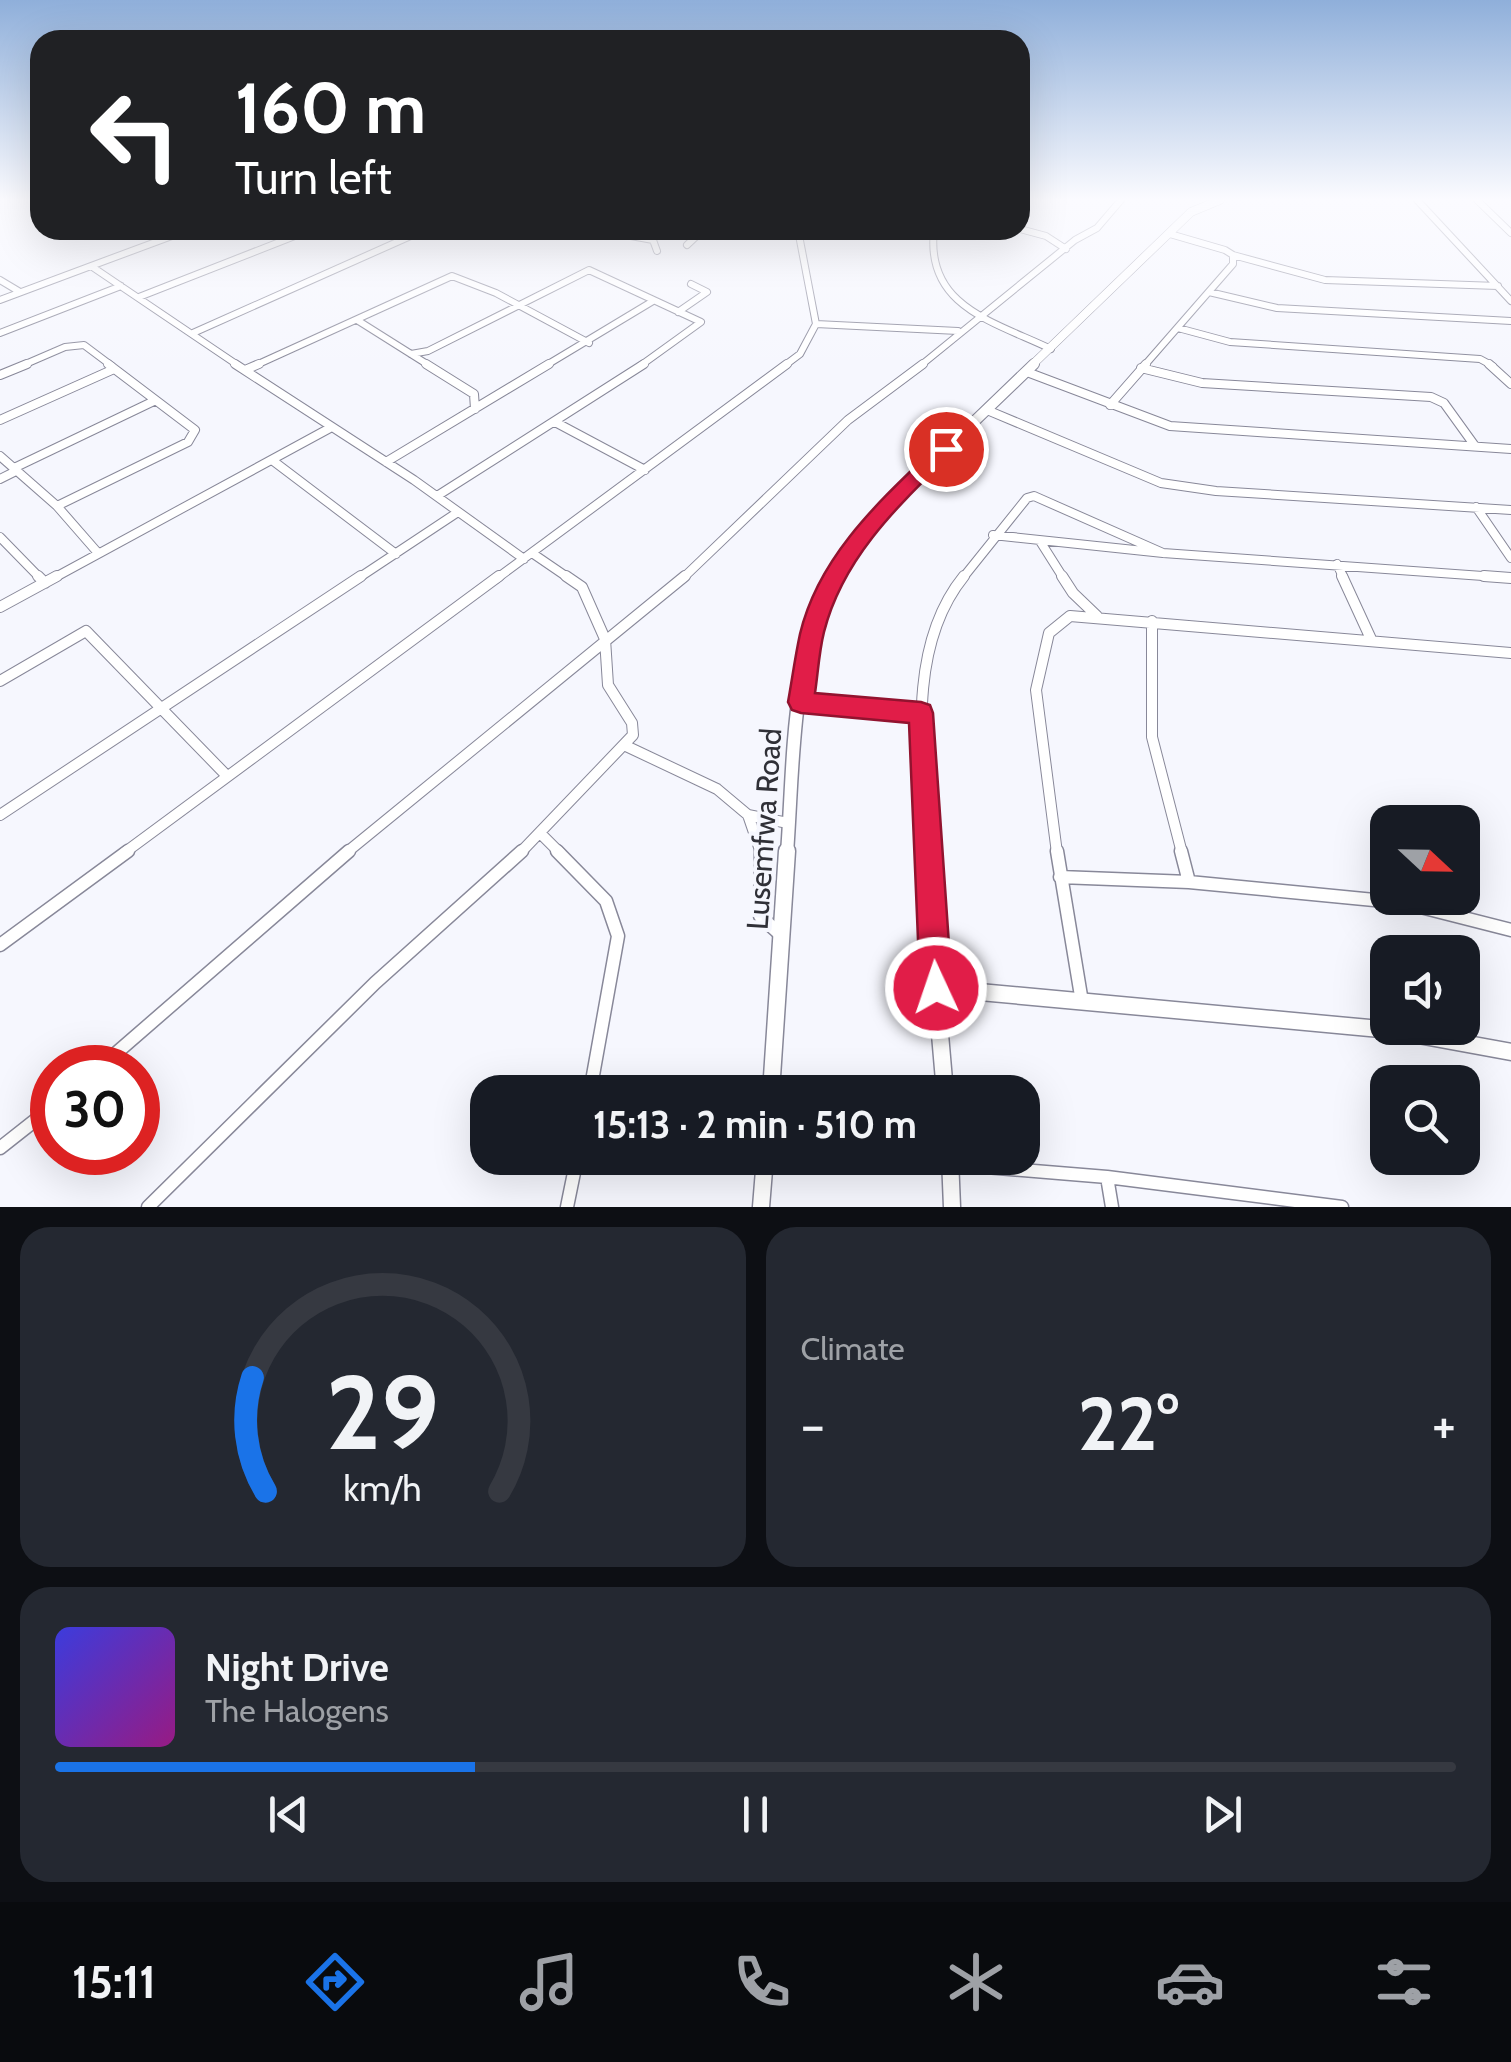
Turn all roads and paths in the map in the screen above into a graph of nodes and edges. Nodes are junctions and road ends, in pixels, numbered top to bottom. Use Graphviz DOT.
graph roads {
  1 [pos="117,256"];
  2 [pos="243,256"];
  3 [pos="364,256"];
  4 [pos="803,256"];
  5 [pos="936,256"];
  6 [pos="1056,256"];
  7 [pos="1147,256"];
  8 [pos="1233,256"];
  9 [pos="1238,256"];
  10 [pos="1470,256"];
  11 [pos="91,266"];
  12 [pos="0,280"];
  13 [pos="691,284"];
  14 [pos="121,286"];
  15 [pos="1498,286"];
  16 [pos="20,292"];
  17 [pos="1209,292"];
  18 [pos="139,297"];
  19 [pos="0,300"];
  20 [pos="653,300"];
  21 [pos="1511,301"];
  22 [pos="518,306"];
  23 [pos="678,312"];
  24 [pos="981,316"];
  25 [pos="357,320"];
  26 [pos="1511,321"];
  27 [pos="816,324"];
  28 [pos="1178,328"];
  29 [pos="960,331"];
  30 [pos="0,332"];
  31 [pos="193,332"];
  32 [pos="589,342"];
  33 [pos="1050,350"];
  34 [pos="428,351"];
  35 [pos="411,354"];
  36 [pos="421,361"];
  37 [pos="1141,368"];
  38 [pos="114,369"];
  39 [pos="246,370"];
  40 [pos="1027,372"];
  41 [pos="0,374"];
  42 [pos="1511,384"];
  43 [pos="154,401"];
  44 [pos="1110,405"];
  45 [pos="475,408"];
  46 [pos="868,409"];
  47 [pos="987,410"];
  48 [pos="0,420"];
  49 [pos="555,422"];
  50 [pos="330,428"];
  51 [pos="1475,446"];
  52 [pos="1511,449"];
  53 [pos="0,456"];
  54 [pos="272,460"];
  55 [pos="386,462"];
  56 [pos="15,470"];
  57 [pos="646,470"];
  58 [pos="0,479"];
  59 [pos="437,496"];
  60 [pos="56,506"];
  61 [pos="1476,508"];
  62 [pos="1511,510"];
  63 [pos="458,512"];
  64 [pos="993,535"];
  65 [pos="0,537"];
  66 [pos="1040,542"];
  67 [pos="1163,552"];
  68 [pos="98,553"];
  69 [pos="396,554"];
  70 [pos="528,556"];
  71 [pos="1511,558"];
  72 [pos="1337,564"];
  73 [pos="1511,578"];
  74 [pos="45,582"];
  75 [pos="0,607"];
  76 [pos="1097,616"];
  77 [pos="1152,620"];
  78 [pos="606,639"];
  79 [pos="1371,639"];
  80 [pos="1511,653"];
  81 [pos="0,682"];
  82 [pos="801,702"];
  83 [pos="162,708"];
  84 [pos="921,713"];
  85 [pos="626,746"];
  86 [pos="227,776"];
  87 [pos="0,814"];
  88 [pos="748,815"];
  89 [pos="788,823"];
  90 [pos="541,834"];
  91 [pos="1060,877"];
  92 [pos="1189,882"];
  93 [pos="1511,930"];
  94 [pos="784,938"];
  95 [pos="0,945"];
  96 [pos="936,988"];
  97 [pos="1082,1004"];
  98 [pos="125,1045"];
  99 [pos="1511,1052"];
  100 [pos="593,1075"];
  101 [pos="772,1075"];
  102 [pos="943,1075"];
  103 [pos="30,1124"];
  104 [pos="0,1148"];
  105 [pos="1040,1171"];
  106 [pos="574,1175"];
  107 [pos="764,1175"];
  108 [pos="951,1175"];
  109 [pos="1107,1178"];
  110 [pos="148,1207"];
  111 [pos="567,1207"];
  112 [pos="761,1207"];
  113 [pos="952,1207"];
  114 [pos="1112,1207"];
  115 [pos="1342,1207"];
  1 -- 11 [label="street"];
  2 -- 18 [label="street"];
  3 -- 31 [label="street"];
  4 -- 27 [label="street"];
  5 -- 24 [label="street"];
  6 -- 24 [label="street"];
  7 -- 33 [label="street, Lusemfwa Road"];
  8 -- 17 [label="street"];
  9 -- 15 [label="street"];
  10 -- 15 [label="street"];
  11 -- 14 [label="street"];
  11 -- 16 [label="street"];
  12 -- 16 [label="street"];
  13 -- 23 [label="street"];
  14 -- 18 [label="street"];
  14 -- 30 [label="street"];
  15 -- 21 [label="street"];
  16 -- 19 [label="street"];
  17 -- 26 [label="street"];
  17 -- 28 [label="street"];
  18 -- 31 [label="street"];
  20 -- 22 [label="street"];
  20 -- 23 [label="street"];
  20 -- 32 [label="street"];
  22 -- 25 [label="street"];
  22 -- 32 [label="street"];
  22 -- 34 [label="street"];
  23 -- 49 [label="street"];
  24 -- 29 [label="street"];
  24 -- 33 [label="street"];
  25 -- 35 [label="street"];
  25 -- 39 [label="street"];
  27 -- 29 [label="street"];
  27 -- 57 [label="street"];
  28 -- 37 [label="street"];
  28 -- 42 [label="street"];
  29 -- 46 [label="street"];
  31 -- 39 [label="street"];
  32 -- 45 [label="street"];
  33 -- 40 [label="street, Lusemfwa Road"];
  34 -- 35 [label="street"];
  34 -- 36 [label="street"];
  35 -- 36 [label="street"];
  36 -- 45 [label="street"];
  37 -- 44 [label="street"];
  37 -- 51 [label="street"];
  38 -- 41 [label="street"];
  38 -- 43 [label="street"];
  38 -- 48 [label="street"];
  39 -- 50 [label="street"];
  40 -- 44 [label="street"];
  40 -- 47 [label="street, Lusemfwa Road"];
  43 -- 56 [label="street"];
  43 -- 60 [label="street"];
  44 -- 51 [label="street"];
  45 -- 55 [label="street"];
  46 -- 78 [label="street"];
  47 -- 61 [label="street"];
  47 -- 82 [label="street, Lusemfwa Road"];
  49 -- 57 [label="street"];
  49 -- 59 [label="street"];
  50 -- 54 [label="street"];
  50 -- 55 [label="street"];
  51 -- 52 [label="street"];
  53 -- 56 [label="street"];
  54 -- 68 [label="street"];
  54 -- 69 [label="street"];
  55 -- 59 [label="street"];
  56 -- 58 [label="street"];
  56 -- 60 [label="street"];
  57 -- 70 [label="street"];
  59 -- 63 [label="street"];
  60 -- 68 [label="street"];
  61 -- 62 [label="street"];
  61 -- 71 [label="street"];
  63 -- 69 [label="street"];
  63 -- 70 [label="street"];
  64 -- 66 [label="street"];
  64 -- 67 [label="street"];
  64 -- 84 [label="street"];
  65 -- 74 [label="street"];
  66 -- 67 [label="street"];
  66 -- 76 [label="street"];
  67 -- 72 [label="street"];
  68 -- 74 [label="street"];
  69 -- 83 [label="street"];
  70 -- 78 [label="street"];
  70 -- 86 [label="street"];
  72 -- 73 [label="street"];
  72 -- 79 [label="street"];
  74 -- 75 [label="street"];
  76 -- 77 [label="street"];
  76 -- 91 [label="street"];
  77 -- 79 [label="street"];
  77 -- 92 [label="street"];
  78 -- 85 [label="street"];
  78 -- 98 [label="street"];
  79 -- 80 [label="street"];
  81 -- 83 [label="street"];
  82 -- 84 [label="street"];
  82 -- 89 [label="street, Lusemfwa Road"];
  83 -- 86 [label="street"];
  83 -- 87 [label="street"];
  84 -- 96 [label="street"];
  85 -- 88 [label="street"];
  85 -- 90 [label="street"];
  86 -- 95 [label="street"];
  88 -- 89 [label="street"];
  88 -- 94 [label="street"];
  89 -- 94 [label="street, Lusemfwa Road"];
  90 -- 100 [label="street"];
  90 -- 110 [label="street"];
  91 -- 92 [label="street"];
  91 -- 97 [label="street"];
  92 -- 93 [label="street"];
  94 -- 101 [label="street, Lusemfwa Road"];
  96 -- 97 [label="street"];
  96 -- 102 [label="street"];
  97 -- 99 [label="street"];
  103 -- 104 [label="street"];
  105 -- 109 [label="street"];
  106 -- 111 [label="street"];
  107 -- 112 [label="street"];
  108 -- 113 [label="street"];
  109 -- 114 [label="street"];
  109 -- 115 [label="street"];
}
